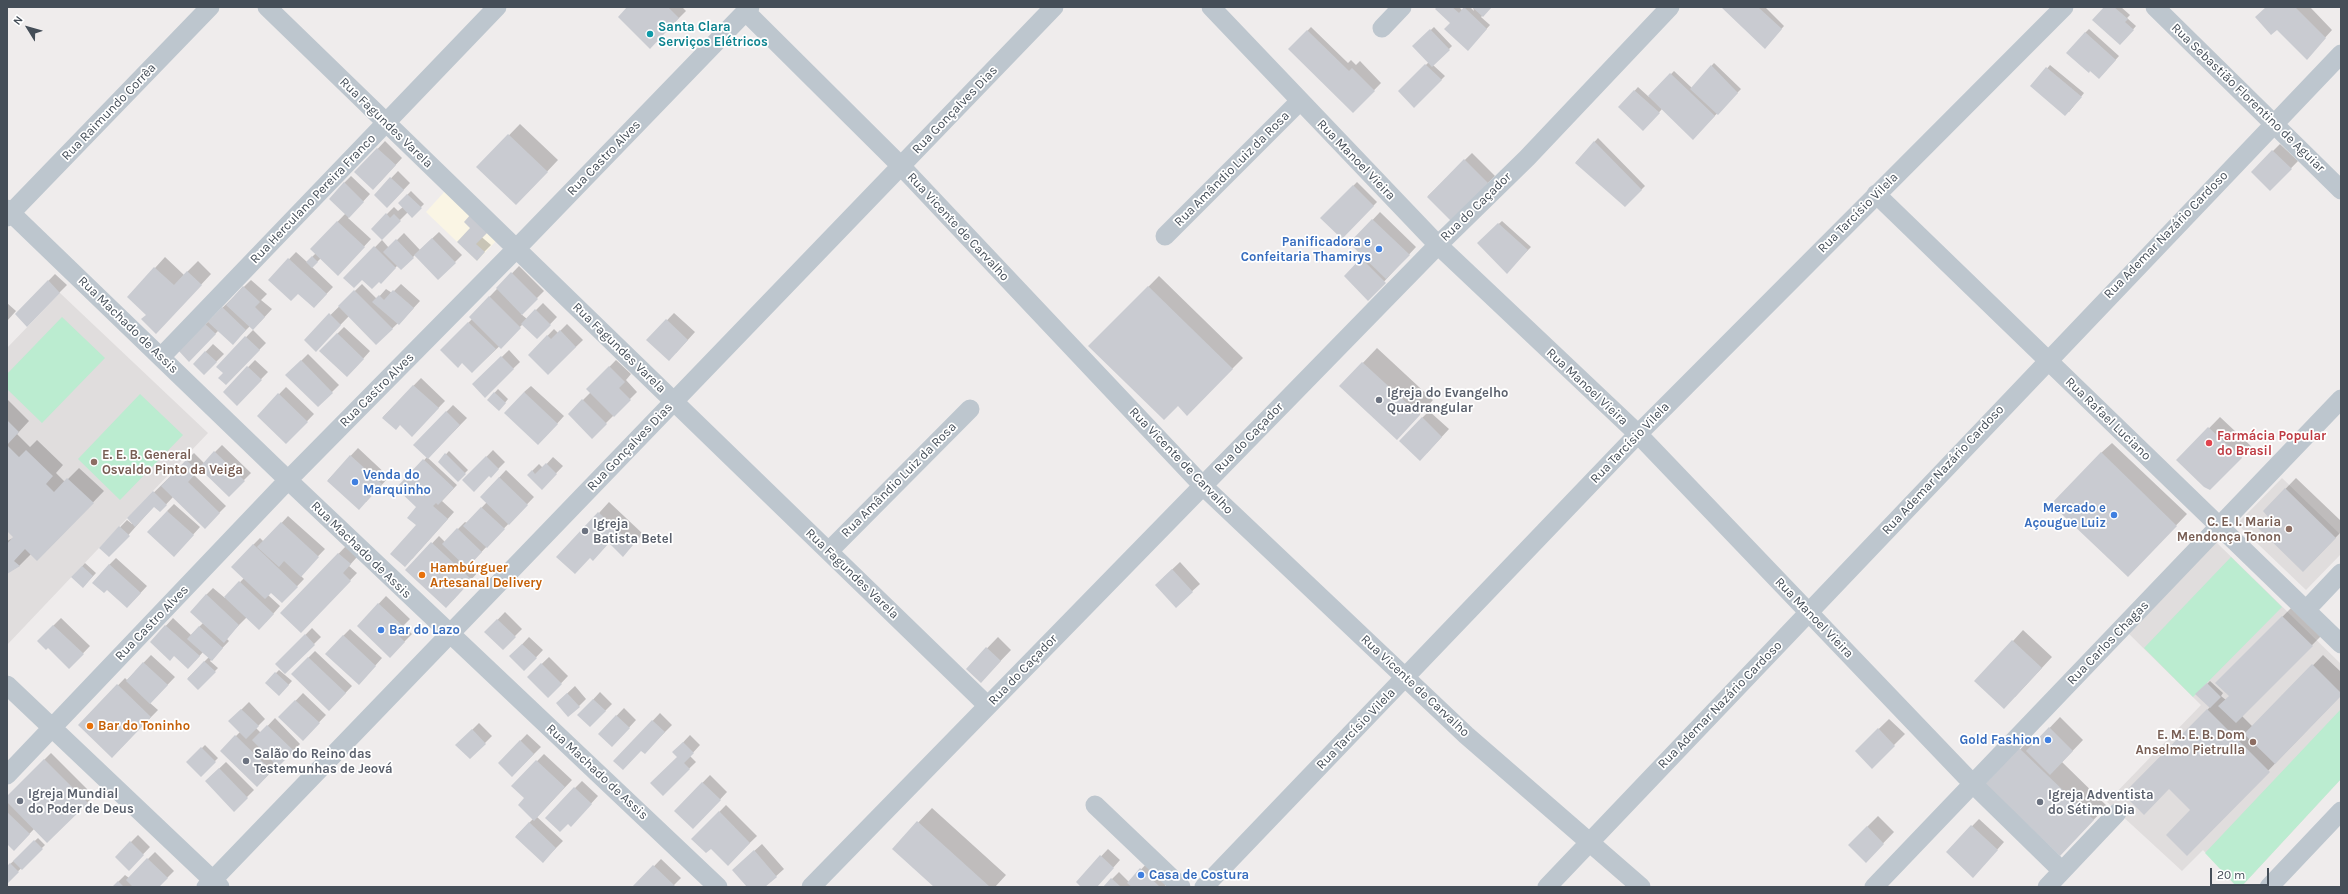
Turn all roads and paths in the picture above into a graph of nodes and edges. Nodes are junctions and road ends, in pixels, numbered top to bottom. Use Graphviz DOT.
graph roads {
  1 [pos="210,7"];
  2 [pos="267,7"];
  3 [pos="497,7"];
  4 [pos="1054,7"];
  5 [pos="1211,7"];
  6 [pos="1402,7"];
  7 [pos="2064,7"];
  8 [pos="2155,7"];
  9 [pos="748,9"];
  10 [pos="1660,10"];
  11 [pos="1382,28"];
  12 [pos="2341,54"];
  13 [pos="1299,102"];
  14 [pos="386,122"];
  15 [pos="2273,123"];
  16 [pos="901,166"];
  17 [pos="2341,190"];
  18 [pos="1876,194"];
  19 [pos="8,213"];
  20 [pos="1165,236"];
  21 [pos="1438,245"];
  22 [pos="516,249"];
  23 [pos="162,356"];
  24 [pos="2047,360"];
  25 [pos="2341,399"];
  26 [pos="674,402"];
  27 [pos="970,409"];
  28 [pos="1638,434"];
  29 [pos="288,480"];
  30 [pos="1203,486"];
  31 [pos="2220,526"];
  32 [pos="829,551"];
  33 [pos="2341,573"];
  34 [pos="2306,610"];
  35 [pos="1808,612"];
  36 [pos="450,634"];
  37 [pos="2341,644"];
  38 [pos="1405,677"];
  39 [pos="7,684"];
  40 [pos="988,706"];
  41 [pos="52,729"];
  42 [pos="7,775"];
  43 [pos="1973,784"];
  44 [pos="1095,805"];
  45 [pos="2341,811"];
  46 [pos="2117,813"];
  47 [pos="1589,842"];
  48 [pos="2062,871"];
  49 [pos="213,885"];
  50 [pos="718,887"];
  51 [pos="812,887"];
  52 [pos="1181,887"];
  53 [pos="1204,887"];
  54 [pos="1546,887"];
  55 [pos="1641,887"];
  56 [pos="1874,887"];
  57 [pos="2047,887"];
  58 [pos="2269,887"];
  1 -- 19 [label="street, Rua Raimundo Corrêa"];
  2 -- 14 [label="street, Rua Fagundes Varela"];
  3 -- 14 [label="street, Rua Herculano Pereira Franco"];
  4 -- 16 [label="street, Rua Gonçalves Dias"];
  5 -- 13 [label="street, Rua Manoel Vieira"];
  6 -- 11 [label="street"];
  7 -- 18 [label="street, Rua Tarcísio Vilela"];
  8 -- 15 [label="street, Rua Sebastião Florentino de Aguiar"];
  9 -- 16 [label="street, Rua Vicente de Carvalho"];
  9 -- 22 [label="street, Rua Castro Alves"];
  10 -- 21 [label="street, Rua do Caçador"];
  12 -- 15 [label="street, Rua Ademar Nazário Cardoso"];
  13 -- 20 [label="street, Rua Amândio Luiz da Rosa"];
  13 -- 21 [label="street, Rua Manoel Vieira"];
  14 -- 22 [label="street, Rua Fagundes Varela"];
  14 -- 23 [label="street, Rua Herculano Pereira Franco"];
  15 -- 17 [label="street, Rua Sebastião Florentino de Aguiar"];
  15 -- 24 [label="street, Rua Ademar Nazário Cardoso"];
  16 -- 26 [label="street, Rua Gonçalves Dias"];
  16 -- 30 [label="street, Rua Vicente de Carvalho"];
  18 -- 24 [label="street, Rua Rafael Luciano"];
  18 -- 28 [label="street, Rua Tarcísio Vilela"];
  19 -- 23 [label="street, Rua Machado de Assis"];
  21 -- 28 [label="street, Rua Manoel Vieira"];
  21 -- 30 [label="street, Rua do Caçador"];
  22 -- 26 [label="street, Rua Fagundes Varela"];
  22 -- 29 [label="street, Rua Castro Alves"];
  23 -- 29 [label="street, Rua Machado de Assis"];
  24 -- 31 [label="street, Rua Rafael Luciano"];
  24 -- 35 [label="street, Rua Ademar Nazário Cardoso"];
  25 -- 31 [label="street, Rua Carlos Chagas"];
  26 -- 32 [label="street, Rua Fagundes Varela"];
  26 -- 36 [label="street, Rua Gonçalves Dias"];
  27 -- 32 [label="street, Rua Amândio Luiz da Rosa"];
  28 -- 35 [label="street, Rua Manoel Vieira"];
  28 -- 38 [label="street, Rua Tarcísio Vilela"];
  29 -- 36 [label="street, Rua Machado de Assis"];
  29 -- 41 [label="street, Rua Castro Alves"];
  30 -- 38 [label="street, Rua Vicente de Carvalho"];
  30 -- 40 [label="street, Rua do Caçador"];
  31 -- 34 [label="street, Rua Rafael Luciano"];
  31 -- 43 [label="street, Rua Carlos Chagas"];
  32 -- 40 [label="street, Rua Fagundes Varela"];
  33 -- 34 [label="street"];
  34 -- 37 [label="street, Rua Rafael Luciano"];
  35 -- 43 [label="street, Rua Manoel Vieira"];
  35 -- 47 [label="street, Rua Ademar Nazário Cardoso"];
  36 -- 49 [label="street, Rua Gonçalves Dias"];
  36 -- 50 [label="street, Rua Machado de Assis"];
  38 -- 47 [label="street, Rua Vicente de Carvalho"];
  38 -- 53 [label="street, Rua Tarcísio Vilela"];
  39 -- 41 [label="street"];
  40 -- 51 [label="street, Rua do Caçador"];
  41 -- 42 [label="street, Rua Castro Alves"];
  41 -- 49 [label="street"];
  43 -- 48 [label="street, Rua Manoel Vieira"];
  43 -- 56 [label="street, Rua Carlos Chagas"];
  44 -- 52 [label="street"];
  45 -- 58 [label="street"];
  46 -- 48 [label="street"];
  47 -- 54 [label="street, Rua Ademar Nazário Cardoso"];
  47 -- 55 [label="street, Rua Vicente de Carvalho"];
  48 -- 57 [label="street"];
}
